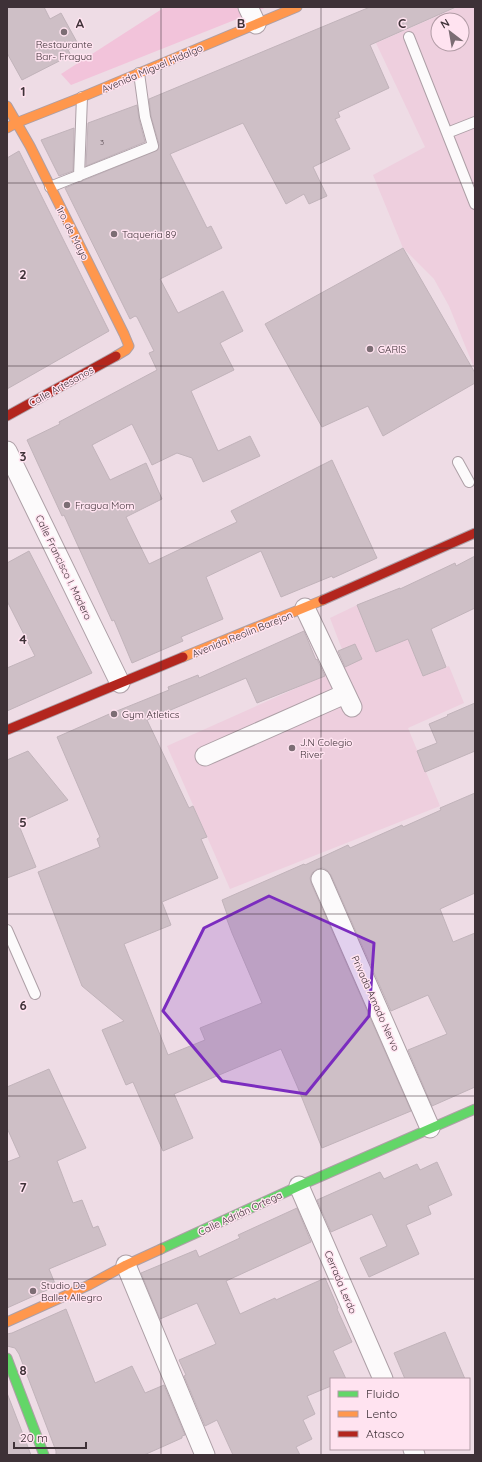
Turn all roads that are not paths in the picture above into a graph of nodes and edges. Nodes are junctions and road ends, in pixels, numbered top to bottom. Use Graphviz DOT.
graph roads {
  1 [pos="297,7"];
  2 [pos="252,15"];
  3 [pos="409,37"];
  4 [pos="139,73"];
  5 [pos="82,97"];
  6 [pos="7,106"];
  7 [pos="475,122"];
  8 [pos="16,123"];
  9 [pos="7,128"];
  10 [pos="447,133"];
  11 [pos="79,176"];
  12 [pos="50,187"];
  13 [pos="475,204"];
  14 [pos="115,356"];
  15 [pos="7,416"];
  16 [pos="7,452"];
  17 [pos="458,462"];
  18 [pos="469,482"];
  19 [pos="475,533"];
  20 [pos="305,608"];
  21 [pos="120,683"];
  22 [pos="7,730"];
  23 [pos="205,756"];
  24 [pos="322,879"];
  25 [pos="7,930"];
  26 [pos="35,994"];
  27 [pos="475,1109"];
  28 [pos="430,1128"];
  29 [pos="299,1186"];
  30 [pos="126,1265"];
  31 [pos="7,1322"];
  32 [pos="7,1358"];
  33 [pos="383,1378"];
  34 [pos="44,1455"];
  35 [pos="205,1455"];
  1 -- 2 [label="main road, Avenida Miguel Hidalgo"];
  2 -- 4 [label="main road, Avenida Miguel Hidalgo"];
  3 -- 10 [label="lane"];
  4 -- 5 [label="main road, Avenida Miguel Hidalgo"];
  4 -- 11 [label="lane"];
  5 -- 8 [label="main road, Avenida Miguel Hidalgo"];
  5 -- 11 [label="lane"];
  6 -- 8 [label="main road, 1ro. de Mayo"];
  7 -- 10 [label="lane"];
  8 -- 9 [label="main road, Avenida Miguel Hidalgo"];
  8 -- 12 [label="main road, 1ro. de Mayo"];
  10 -- 13 [label="lane"];
  11 -- 12 [label="lane"];
  12 -- 14 [label="main road, 1ro. de Mayo"];
  14 -- 15 [label="main road, Calle Artesanos"];
  16 -- 21 [label="street, Calle Francisco I. Madero"];
  17 -- 18 [label="lane"];
  19 -- 20 [label="main road, Avenida Reolin Barejon"];
  20 -- 21 [label="main road, Avenida Reolin Barejon"];
  20 -- 23 [label="street"];
  21 -- 22 [label="main road, Avenida Reolin Barejon"];
  24 -- 28 [label="street, Privada Amado Nervo"];
  25 -- 26 [label="lane"];
  27 -- 28 [label="main road, Calle Adrián Ortega"];
  28 -- 29 [label="main road, Calle Adrián Ortega"];
  29 -- 30 [label="main road, Calle Adrián Ortega"];
  29 -- 33 [label="street, Cerrada Lerdo"];
  30 -- 31 [label="main road, Calle Adrián Ortega"];
  30 -- 35 [label="street"];
  32 -- 34 [label="main road"];
}
